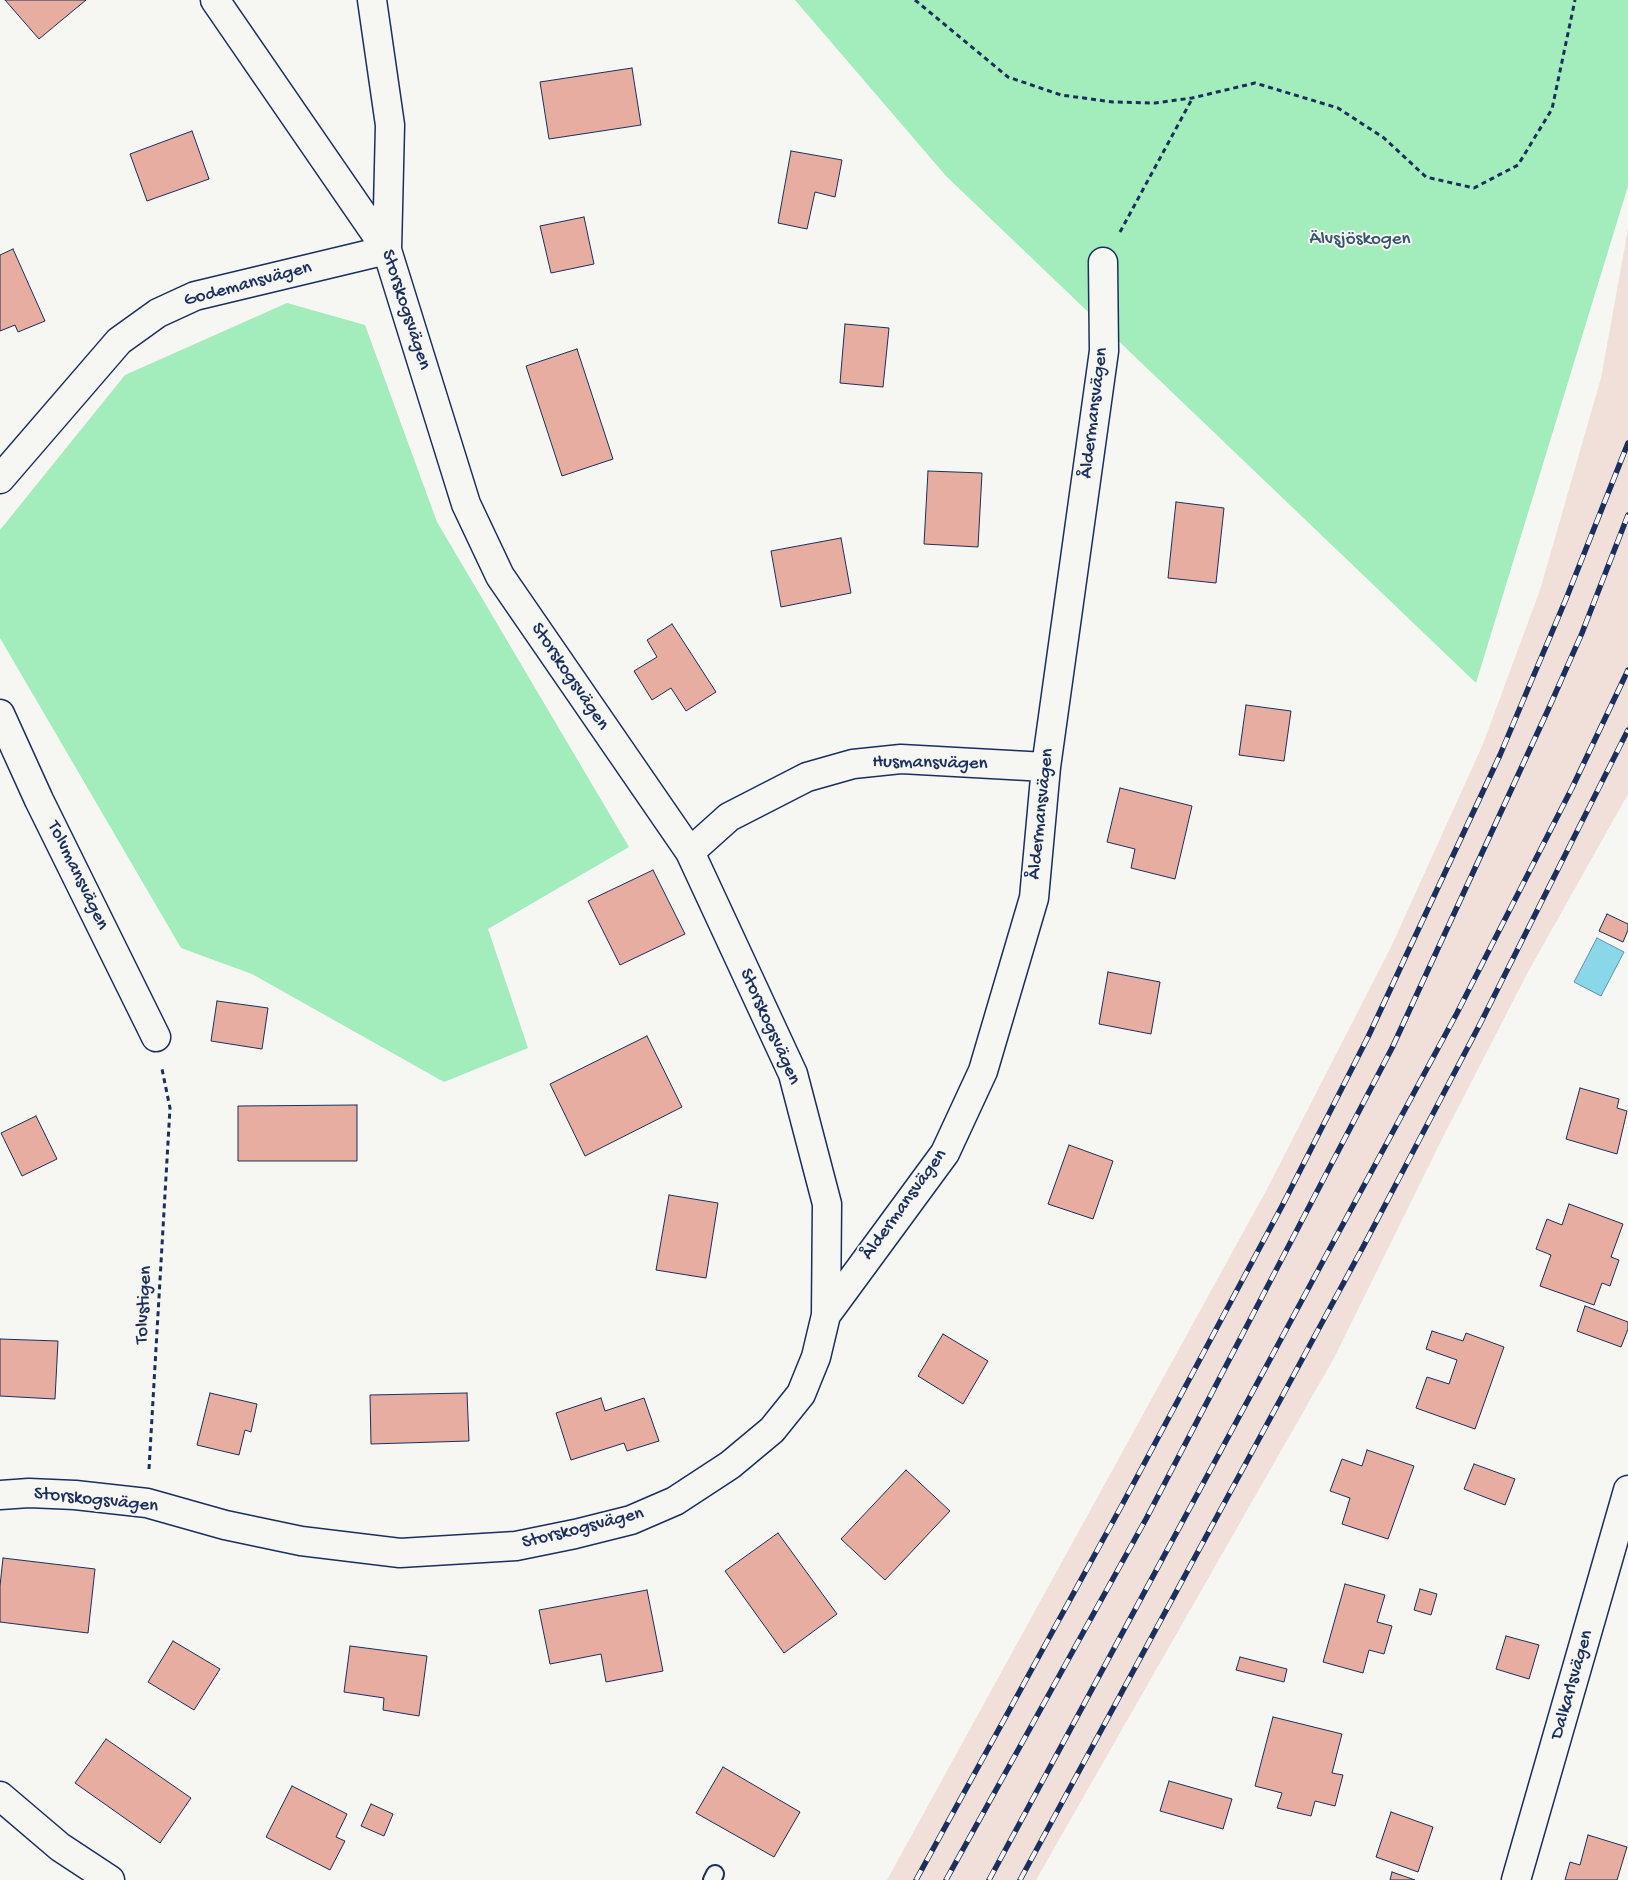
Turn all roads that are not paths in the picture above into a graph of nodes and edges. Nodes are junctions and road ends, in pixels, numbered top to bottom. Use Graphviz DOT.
graph roads {
  1 [pos="215,0"];
  2 [pos="372,0"];
  3 [pos="387,250"];
  4 [pos="1103,262"];
  5 [pos="0,479"];
  6 [pos="0,714"];
  7 [pos="1046,767"];
  8 [pos="690,852"];
  9 [pos="156,1037"];
  10 [pos="826,1315"];
  11 [pos="1628,1490"];
  12 [pos="0,1495"];
  13 [pos="0,1796"];
  14 [pos="110,1880"];
  15 [pos="1516,1880"];
  1 -- 3 [label="street, Storskogsvägen"];
  2 -- 3 [label="street"];
  3 -- 5 [label="street, Godemansvägen"];
  3 -- 8 [label="street, Storskogsvägen"];
  4 -- 7 [label="street, Åldermansvägen"];
  6 -- 9 [label="street, Tolvmansvägen"];
  7 -- 8 [label="street, Husmansvägen"];
  7 -- 10 [label="street, Åldermansvägen"];
  8 -- 10 [label="street, Storskogsvägen"];
  10 -- 12 [label="street, Storskogsvägen"];
  11 -- 15 [label="street, Dalkarlsvägen"];
  13 -- 14 [label="street"];
}
